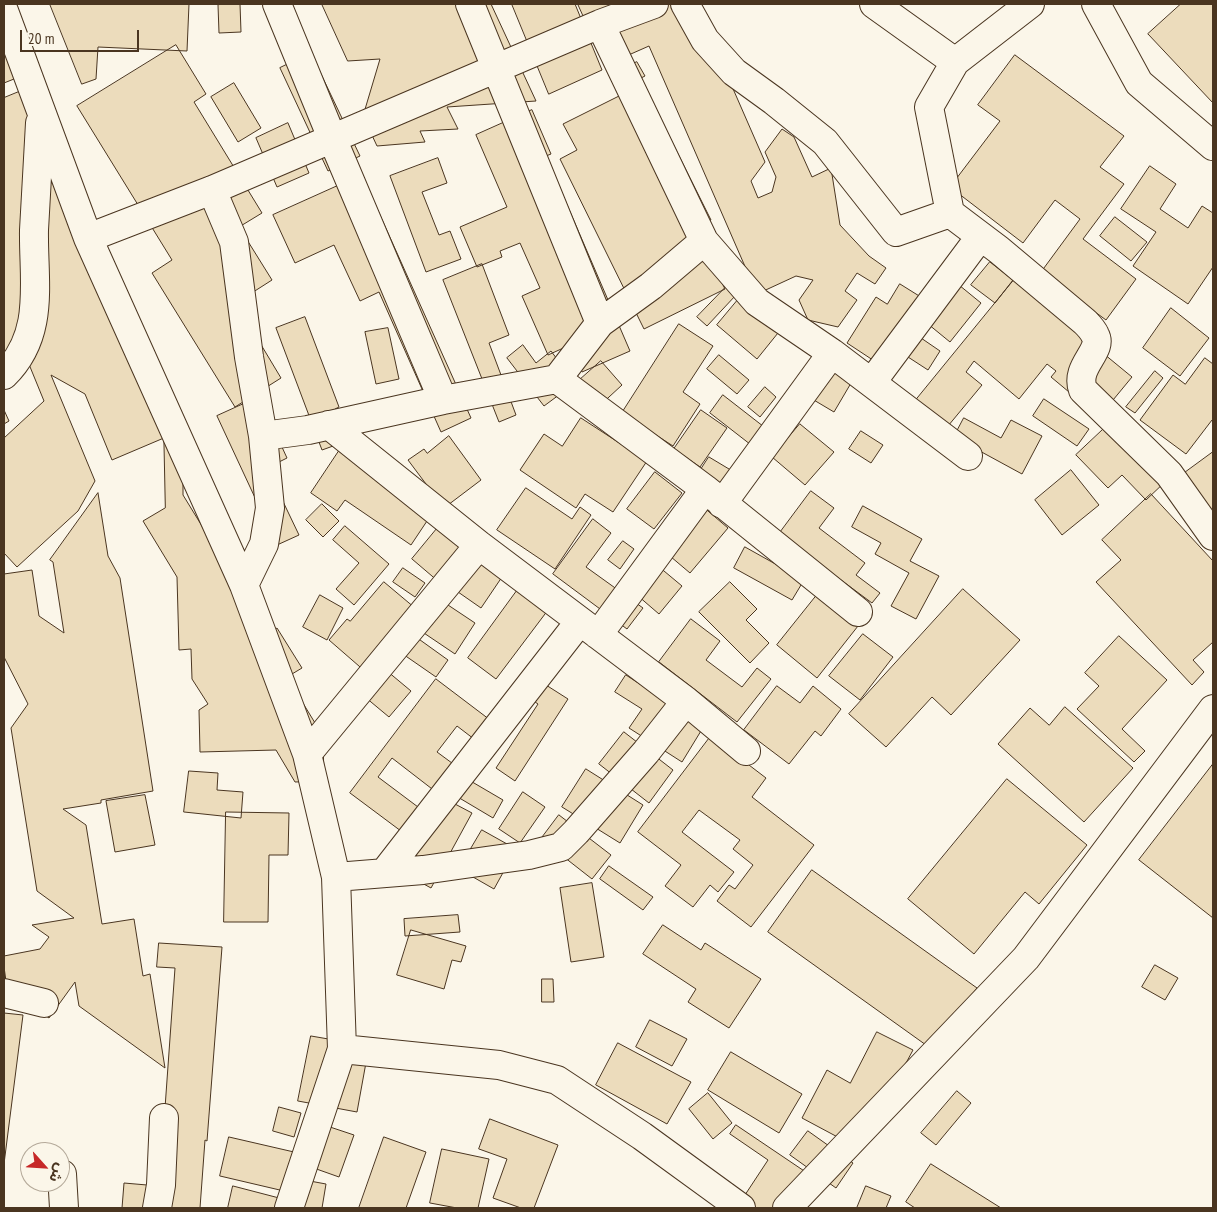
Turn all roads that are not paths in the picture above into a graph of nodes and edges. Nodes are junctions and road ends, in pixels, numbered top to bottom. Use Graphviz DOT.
graph roads {
  1 [pos="277,4"];
  2 [pos="470,4"];
  3 [pos="654,4"];
  4 [pos="685,4"];
  5 [pos="874,4"];
  6 [pos="1030,4"];
  7 [pos="1096,4"];
  8 [pos="4,11"];
  9 [pos="600,24"];
  10 [pos="955,62"];
  11 [pos="496,67"];
  12 [pos="41,111"];
  13 [pos="332,138"];
  14 [pos="1213,146"];
  15 [pos="212,190"];
  16 [pos="950,213"];
  17 [pos="980,237"];
  18 [pos="88,238"];
  19 [pos="704,241"];
  20 [pos="600,323"];
  21 [pos="832,352"];
  22 [pos="4,375"];
  23 [pos="558,380"];
  24 [pos="872,382"];
  25 [pos="444,400"];
  26 [pos="329,425"];
  27 [pos="263,436"];
  28 [pos="968,456"];
  29 [pos="713,497"];
  30 [pos="1213,536"];
  31 [pos="479,545"];
  32 [pos="244,585"];
  33 [pos="858,612"];
  34 [pos="589,628"];
  35 [pos="686,701"];
  36 [pos="1213,709"];
  37 [pos="746,751"];
  38 [pos="307,754"];
  39 [pos="384,873"];
  40 [pos="336,877"];
  41 [pos="4,993"];
  42 [pos="44,1003"];
  43 [pos="342,1049"];
  44 [pos="164,1118"];
  45 [pos="63,1192"];
  46 [pos="64,1208"];
  47 [pos="157,1208"];
  48 [pos="289,1208"];
  49 [pos="741,1208"];
  50 [pos="787,1208"];
  1 -- 13 [label="street"];
  2 -- 11 [label="street"];
  3 -- 9 [label="street"];
  4 -- 16 [label="street"];
  5 -- 10 [label="street"];
  6 -- 10 [label="street"];
  7 -- 14 [label="street"];
  8 -- 12 [label="street"];
  9 -- 11 [label="street"];
  9 -- 19 [label="street"];
  10 -- 16 [label="street"];
  11 -- 13 [label="street"];
  11 -- 20 [label="street"];
  12 -- 18 [label="street"];
  12 -- 22 [label="street"];
  13 -- 15 [label="street"];
  13 -- 25 [label="street"];
  15 -- 18 [label="street"];
  15 -- 27 [label="street"];
  16 -- 17 [label="street"];
  17 -- 24 [label="street"];
  17 -- 30 [label="street"];
  18 -- 32 [label="street"];
  19 -- 20 [label="street"];
  19 -- 21 [label="street"];
  20 -- 23 [label="street"];
  21 -- 24 [label="street"];
  21 -- 29 [label="street"];
  23 -- 25 [label="street"];
  23 -- 29 [label="street"];
  24 -- 28 [label="street"];
  25 -- 26 [label="street"];
  26 -- 27 [label="street"];
  26 -- 31 [label="street"];
  27 -- 32 [label="street"];
  29 -- 33 [label="street"];
  29 -- 34 [label="street"];
  31 -- 34 [label="street"];
  31 -- 38 [label="street"];
  32 -- 38 [label="street"];
  34 -- 35 [label="street"];
  34 -- 39 [label="street"];
  35 -- 37 [label="street"];
  35 -- 39 [label="street"];
  36 -- 50 [label="street"];
  38 -- 40 [label="street"];
  39 -- 40 [label="street"];
  40 -- 43 [label="street"];
  41 -- 42 [label="street"];
  43 -- 48 [label="street"];
  43 -- 49 [label="street"];
  44 -- 47 [label="street"];
  45 -- 46 [label="street"];
}
